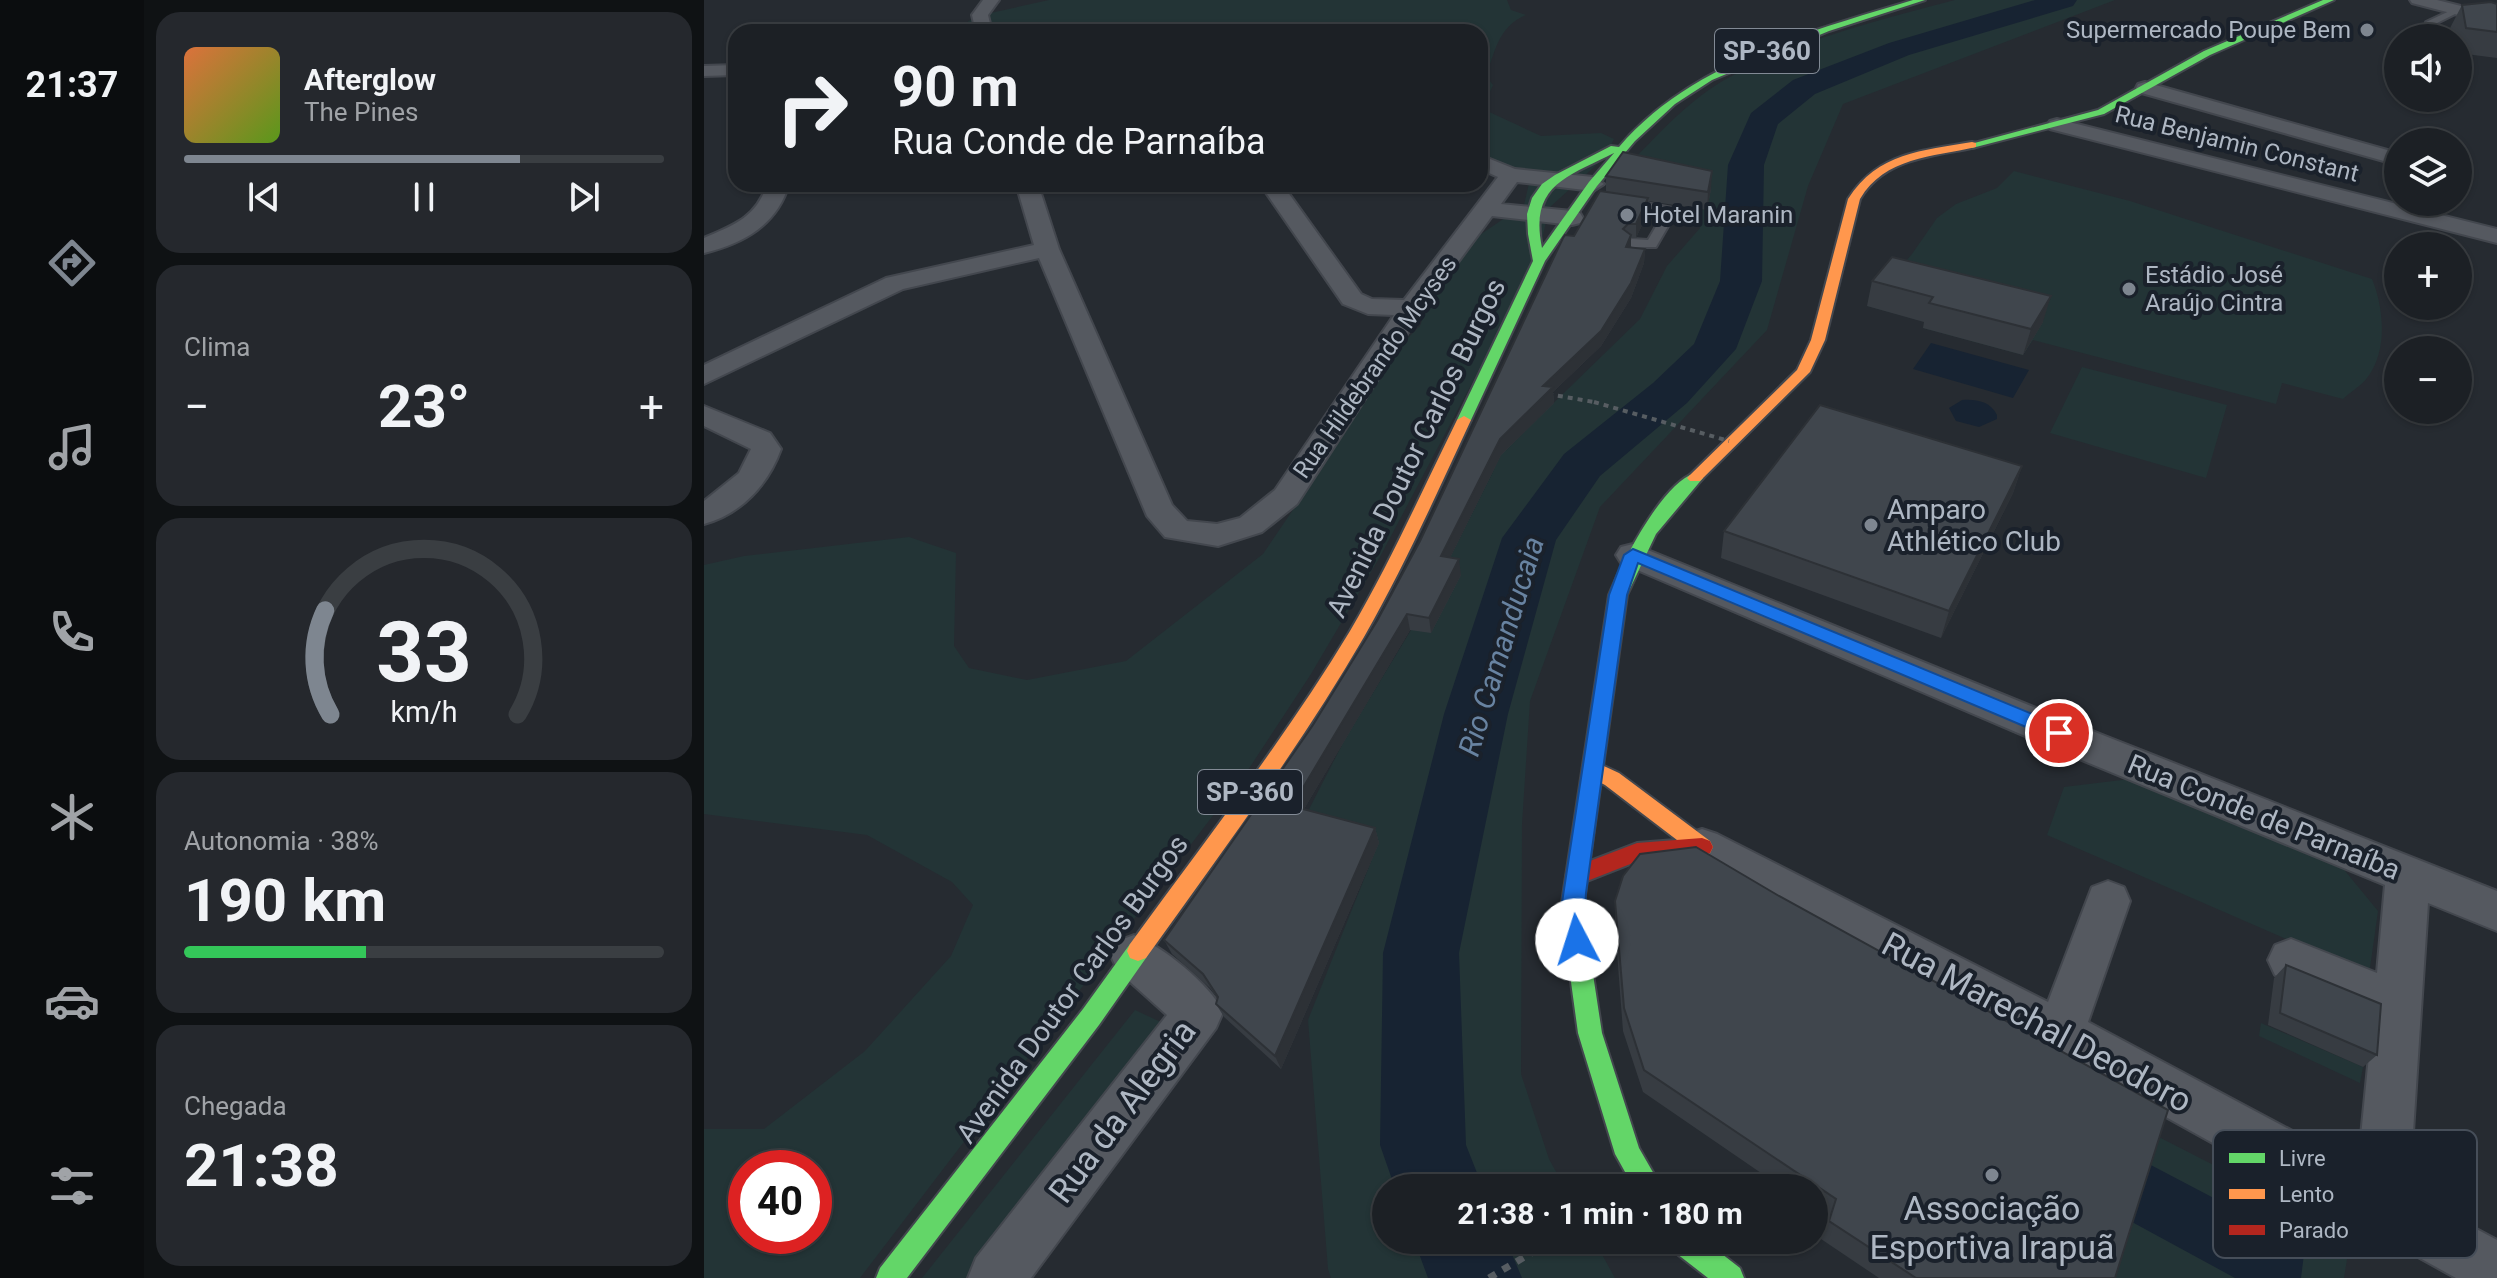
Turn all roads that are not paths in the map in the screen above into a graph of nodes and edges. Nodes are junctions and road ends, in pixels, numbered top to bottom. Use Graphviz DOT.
graph roads {
  1 [pos="991,0"];
  2 [pos="1921,0"];
  3 [pos="2330,0"];
  4 [pos="2418,0"];
  5 [pos="2459,10"];
  6 [pos="2497,20"];
  7 [pos="982,24"];
  8 [pos="2429,24"];
  9 [pos="728,70"];
  10 [pos="704,71"];
  11 [pos="2145,88"];
  12 [pos="2057,125"];
  13 [pos="1631,139"];
  14 [pos="2384,155"];
  15 [pos="1488,165"];
  16 [pos="1511,175"];
  17 [pos="1555,180"];
  18 [pos="776,192"];
  19 [pos="1029,192"];
  20 [pos="1277,192"];
  21 [pos="1593,193"];
  22 [pos="1615,201"];
  23 [pos="2384,207"];
  24 [pos="1487,209"];
  25 [pos="1528,214"];
  26 [pos="2418,216"];
  27 [pos="1572,218"];
  28 [pos="2497,236"];
  29 [pos="1632,243"];
  30 [pos="704,246"];
  31 [pos="1047,249"];
  32 [pos="1539,261"];
  33 [pos="1411,308"];
  34 [pos="704,376"];
  35 [pos="704,415"];
  36 [pos="704,514"];
  37 [pos="1633,555"];
  38 [pos="1593,769"];
  39 [pos="1702,847"];
  40 [pos="2408,875"];
  41 [pos="1577,876"];
  42 [pos="2108,901"];
  43 [pos="2497,911"];
  44 [pos="1134,956"];
  45 [pos="2291,960"];
  46 [pos="2398,1004"];
  47 [pos="2060,1033"];
  48 [pos="2238,1130"];
  49 [pos="2388,1130"];
  50 [pos="1640,1174"];
  51 [pos="1700,1254"];
  52 [pos="2475,1258"];
  53 [pos="2497,1270"];
  54 [pos="890,1278"];
  55 [pos="996,1278"];
  56 [pos="1730,1278"];
  1 -- 7 [label="street"];
  2 -- 13 [label="street, Avenida Doutor Carlos Burgos / SP-360"];
  3 -- 11 [label="street"];
  4 -- 5 [label="street"];
  5 -- 6 [label="street"];
  5 -- 8 [label="lane"];
  9 -- 10 [label="street"];
  11 -- 12 [label="street"];
  11 -- 14 [label="street"];
  12 -- 23 [label="street, Rua Benjamin Constant"];
  12 -- 37 [label="street"];
  13 -- 17 [label="street, Avenida Doutor Carlos Burgos / SP-360"];
  13 -- 21 [label="street, Avenida Doutor Carlos Burgos / SP-360"];
  15 -- 16 [label="street"];
  16 -- 17 [label="street"];
  16 -- 24 [label="street, Rua Hildebrando Mcyses"];
  17 -- 21 [label="street"];
  17 -- 25 [label="street, Avenida Doutor Carlos Burgos / SP-360"];
  18 -- 30 [label="street"];
  19 -- 31 [label="street"];
  20 -- 33 [label="street"];
  21 -- 27 [label="street, Avenida Doutor Carlos Burgos / SP-360"];
  22 -- 29 [label="lane"];
  24 -- 25 [label="street"];
  24 -- 33 [label="street, Rua Hildebrando Mcyses"];
  25 -- 27 [label="street"];
  25 -- 32 [label="street, Avenida Doutor Carlos Burgos"];
  26 -- 28 [label="street, Rua Benjamin Constant"];
  27 -- 32 [label="street, Avenida Doutor Carlos Burgos / SP-360"];
  31 -- 33 [label="street, Rua Hildebrando Mcyses"];
  31 -- 34 [label="street"];
  32 -- 44 [label="street, Avenida Doutor Carlos Burgos / SP-360"];
  35 -- 36 [label="street"];
  37 -- 38 [label="street"];
  37 -- 40 [label="street, Rua Conde de Parnaíba"];
  38 -- 39 [label="street"];
  38 -- 41 [label="street"];
  39 -- 41 [label="street"];
  39 -- 47 [label="street, Rua Marechal Deodoro"];
  40 -- 43 [label="street, Rua Conde de Parnaíba"];
  40 -- 46 [label="street"];
  41 -- 50 [label="street"];
  42 -- 47 [label="street"];
  44 -- 54 [label="street, Avenida Doutor Carlos Burgos / SP-360"];
  44 -- 55 [label="street, Rua da Alegria"];
  45 -- 46 [label="street"];
  46 -- 49 [label="street"];
  47 -- 48 [label="street, Rua Marechal Deodoro"];
  51 -- 56 [label="street"];
  52 -- 53 [label="street, Rua Marechal Deodoro"];
}
